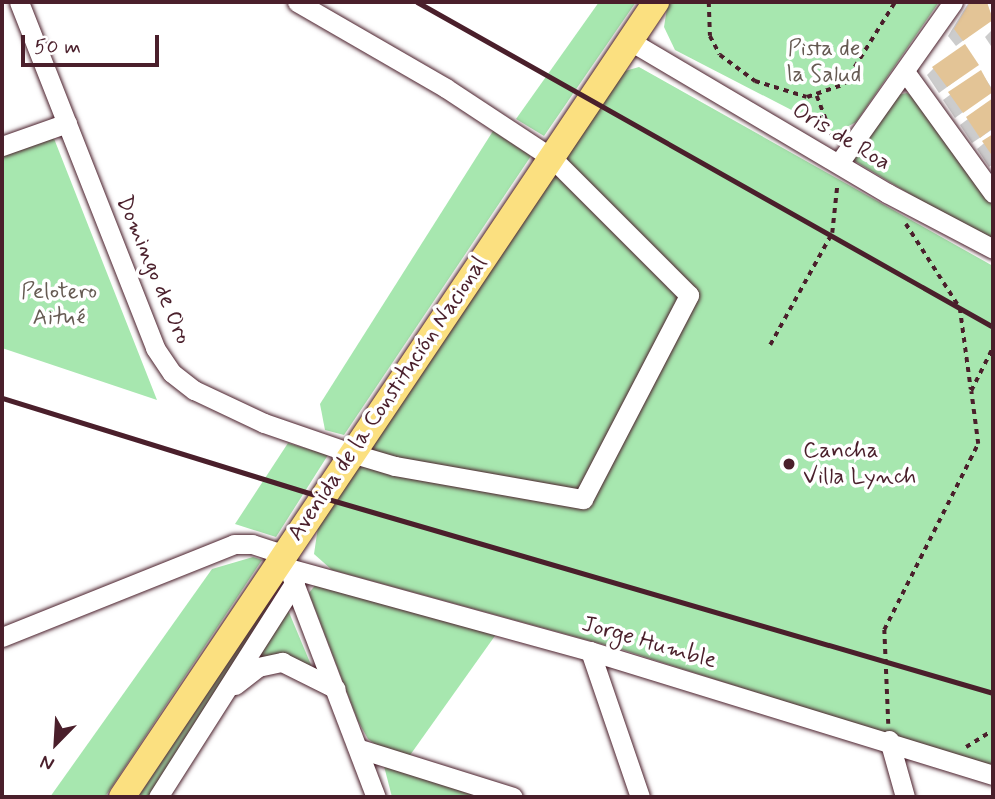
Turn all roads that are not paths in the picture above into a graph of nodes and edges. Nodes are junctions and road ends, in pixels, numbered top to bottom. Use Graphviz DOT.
graph roads {
  1 [pos="19,2"];
  2 [pos="297,2"];
  3 [pos="656,2"];
  4 [pos="953,2"];
  5 [pos="630,41"];
  6 [pos="906,74"];
  7 [pos="67,123"];
  8 [pos="2,146"];
  9 [pos="552,158"];
  10 [pos="841,161"];
  11 [pos="993,193"];
  12 [pos="993,249"];
  13 [pos="351,453"];
  14 [pos="289,568"];
  15 [pos="2,637"];
  16 [pos="590,651"];
  17 [pos="336,688"];
  18 [pos="223,695"];
  19 [pos="889,740"];
  20 [pos="360,749"];
  21 [pos="993,775"];
  22 [pos="370,793"];
  23 [pos="122,797"];
  24 [pos="158,797"];
  25 [pos="513,797"];
  26 [pos="640,797"];
  27 [pos="905,797"];
  1 -- 7 [label="street, Domingo de Oro"];
  2 -- 9 [label="street"];
  3 -- 5 [label="main road, Avenida de la Constitución Nacional"];
  4 -- 6 [label="street"];
  5 -- 9 [label="main road, Avenida de la Constitución Nacional"];
  5 -- 10 [label="street, Oris de Roa"];
  6 -- 10 [label="street"];
  6 -- 11 [label="street"];
  7 -- 8 [label="street"];
  7 -- 13 [label="street, Domingo de Oro"];
  9 -- 13 [label="main road, Avenida de la Constitución Nacional"];
  9 -- 13 [label="street, Domingo de Oro"];
  10 -- 12 [label="street, Oris de Roa"];
  13 -- 14 [label="main road, Avenida de la Constitución Nacional"];
  14 -- 15 [label="street, Jorge Humble"];
  14 -- 16 [label="street, Jorge Humble"];
  14 -- 17 [label="street"];
  14 -- 18 [label="street, Avenida de la Constitución Nacional"];
  14 -- 23 [label="main road, Avenida de la Constitución Nacional"];
  16 -- 19 [label="street, Jorge Humble"];
  16 -- 26 [label="street"];
  17 -- 18 [label="street"];
  17 -- 20 [label="street"];
  18 -- 24 [label="street, Avenida de la Constitución Nacional"];
  19 -- 21 [label="street, Jorge Humble"];
  19 -- 27 [label="street"];
  20 -- 22 [label="street"];
  20 -- 25 [label="street"];
}
